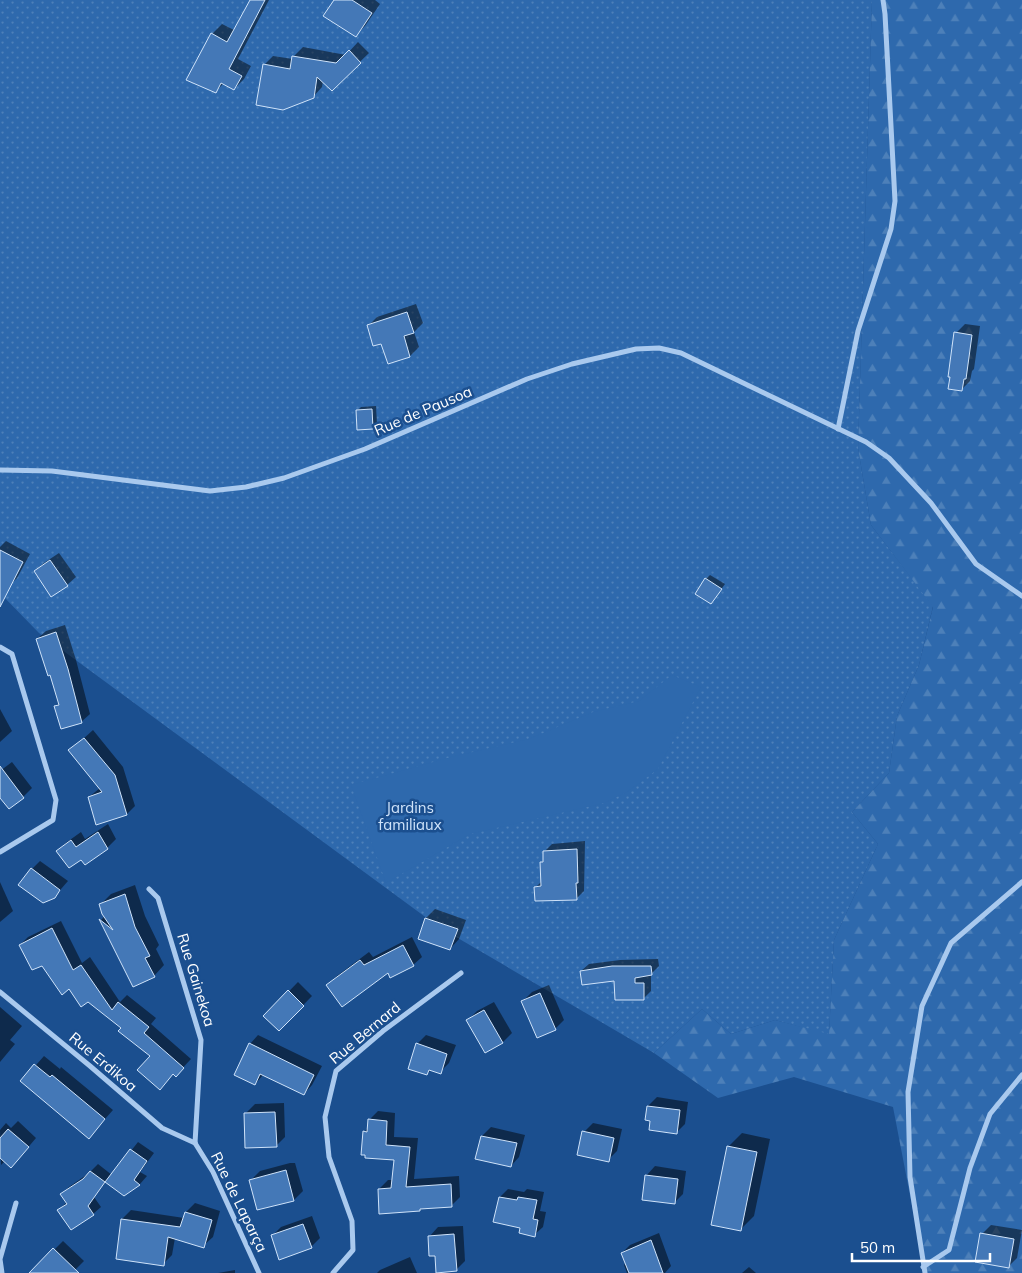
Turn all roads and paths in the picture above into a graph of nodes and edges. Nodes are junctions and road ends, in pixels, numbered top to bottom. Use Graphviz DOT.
graph roads {
  1 [pos="883,0"];
  2 [pos="838,429"];
  3 [pos="0,470"];
  4 [pos="1022,596"];
  5 [pos="0,647"];
  6 [pos="0,852"];
  7 [pos="1022,882"];
  8 [pos="149,889"];
  9 [pos="461,974"];
  10 [pos="0,992"];
  11 [pos="1022,1075"];
  12 [pos="195,1144"];
  13 [pos="16,1203"];
  14 [pos="924,1270"];
  15 [pos="2,1273"];
  16 [pos="259,1273"];
  17 [pos="333,1273"];
  1 -- 2 [label="street"];
  2 -- 3 [label="street, Rue de Pausoa"];
  2 -- 4 [label="street, Rue de Pausoa"];
  5 -- 6 [label="street"];
  7 -- 14 [label="street"];
  8 -- 12 [label="street, Rue Gainekoa"];
  9 -- 17 [label="street, Rue Bernard"];
  10 -- 12 [label="street, Rue Erdikoa"];
  11 -- 14 [label="street"];
  12 -- 16 [label="street, Rue de Laparça"];
  13 -- 15 [label="street"];
}
